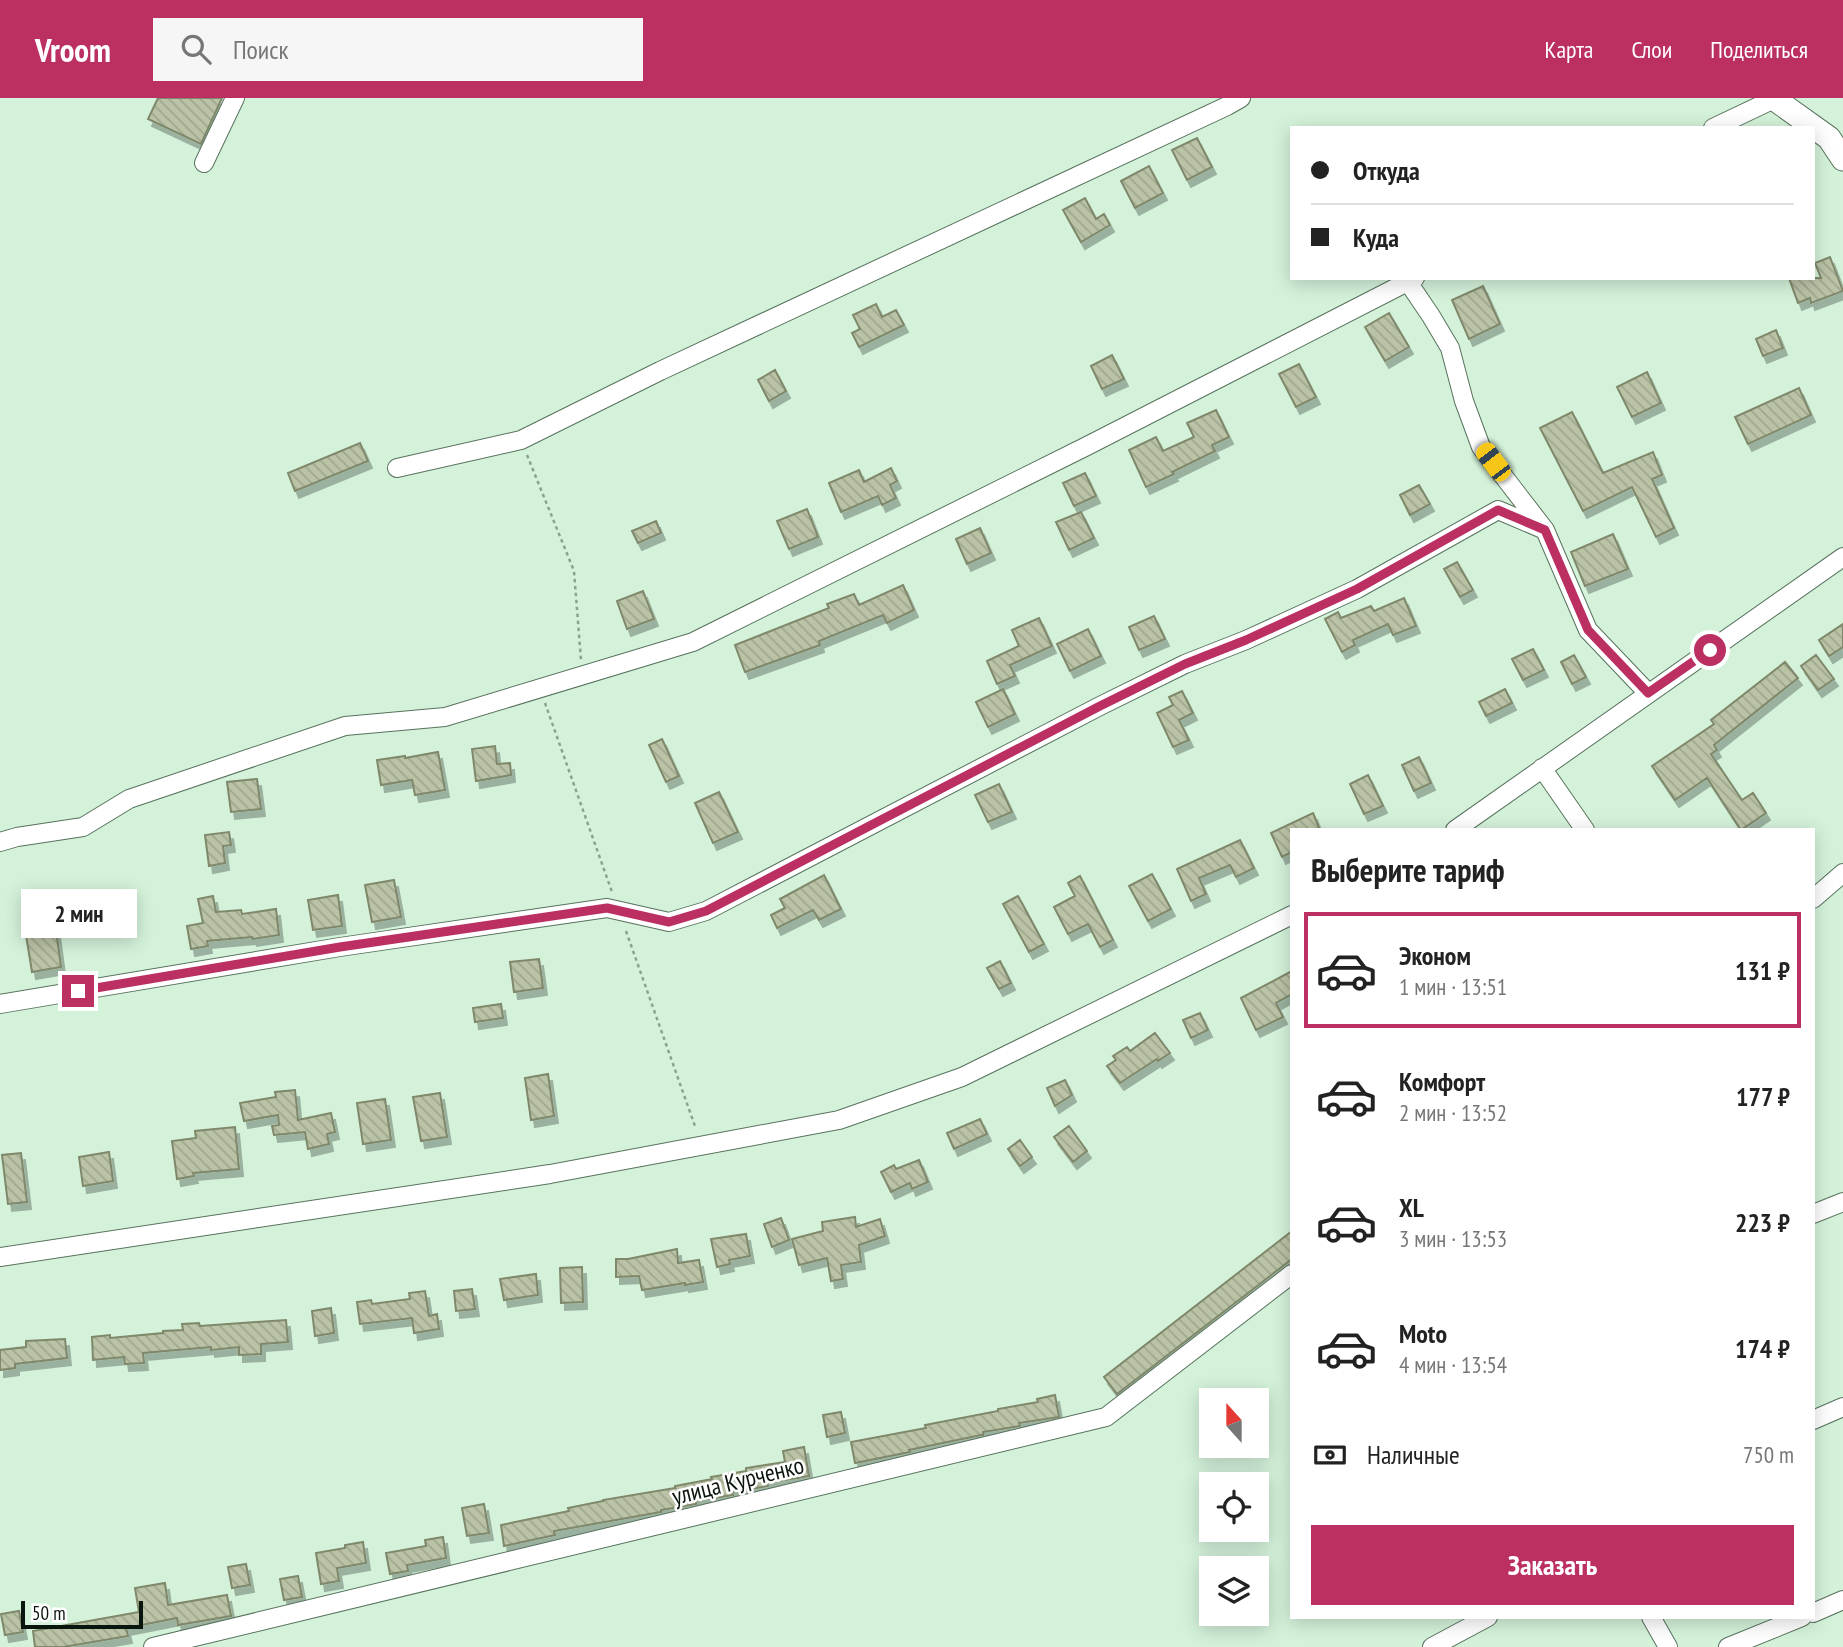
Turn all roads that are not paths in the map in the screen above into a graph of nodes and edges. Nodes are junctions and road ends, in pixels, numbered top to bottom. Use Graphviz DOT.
graph roads {
  1 [pos="235,98"];
  2 [pos="1241,98"];
  3 [pos="1774,98"];
  4 [pos="1717,126"];
  5 [pos="1812,126"];
  6 [pos="1815,128"];
  7 [pos="1843,159"];
  8 [pos="204,163"];
  9 [pos="1411,280"];
  10 [pos="397,468"];
  11 [pos="1545,530"];
  12 [pos="1843,557"];
  13 [pos="1648,693"];
  14 [pos="1542,768"];
  15 [pos="1458,828"];
  16 [pos="1584,828"];
  17 [pos="0,842"];
  18 [pos="1843,873"];
  19 [pos="1815,897"];
  20 [pos="1290,916"];
  21 [pos="0,1004"];
  22 [pos="1843,1202"];
  23 [pos="1815,1213"];
  24 [pos="0,1257"];
  25 [pos="1290,1276"];
  26 [pos="1843,1407"];
  27 [pos="1815,1419"];
  28 [pos="1843,1600"];
  29 [pos="1815,1612"];
  30 [pos="1485,1619"];
  31 [pos="1652,1619"];
  32 [pos="1797,1619"];
  33 [pos="153,1647"];
  34 [pos="1432,1647"];
  35 [pos="1668,1647"];
  36 [pos="1728,1647"];
  1 -- 8 [label="street"];
  2 -- 10 [label="street"];
  3 -- 4 [label="street"];
  3 -- 5 [label="main road"];
  6 -- 7 [label="main road"];
  9 -- 11 [label="street"];
  9 -- 17 [label="street"];
  11 -- 13 [label="street"];
  11 -- 21 [label="street"];
  12 -- 13 [label="street"];
  13 -- 14 [label="street"];
  14 -- 15 [label="street"];
  14 -- 16 [label="street"];
  18 -- 19 [label="street"];
  20 -- 24 [label="street"];
  22 -- 23 [label="street"];
  25 -- 33 [label="street, улица Курченко"];
  26 -- 27 [label="street"];
  28 -- 29 [label="street"];
  30 -- 34 [label="street"];
  31 -- 35 [label="street"];
  32 -- 36 [label="street"];
}
